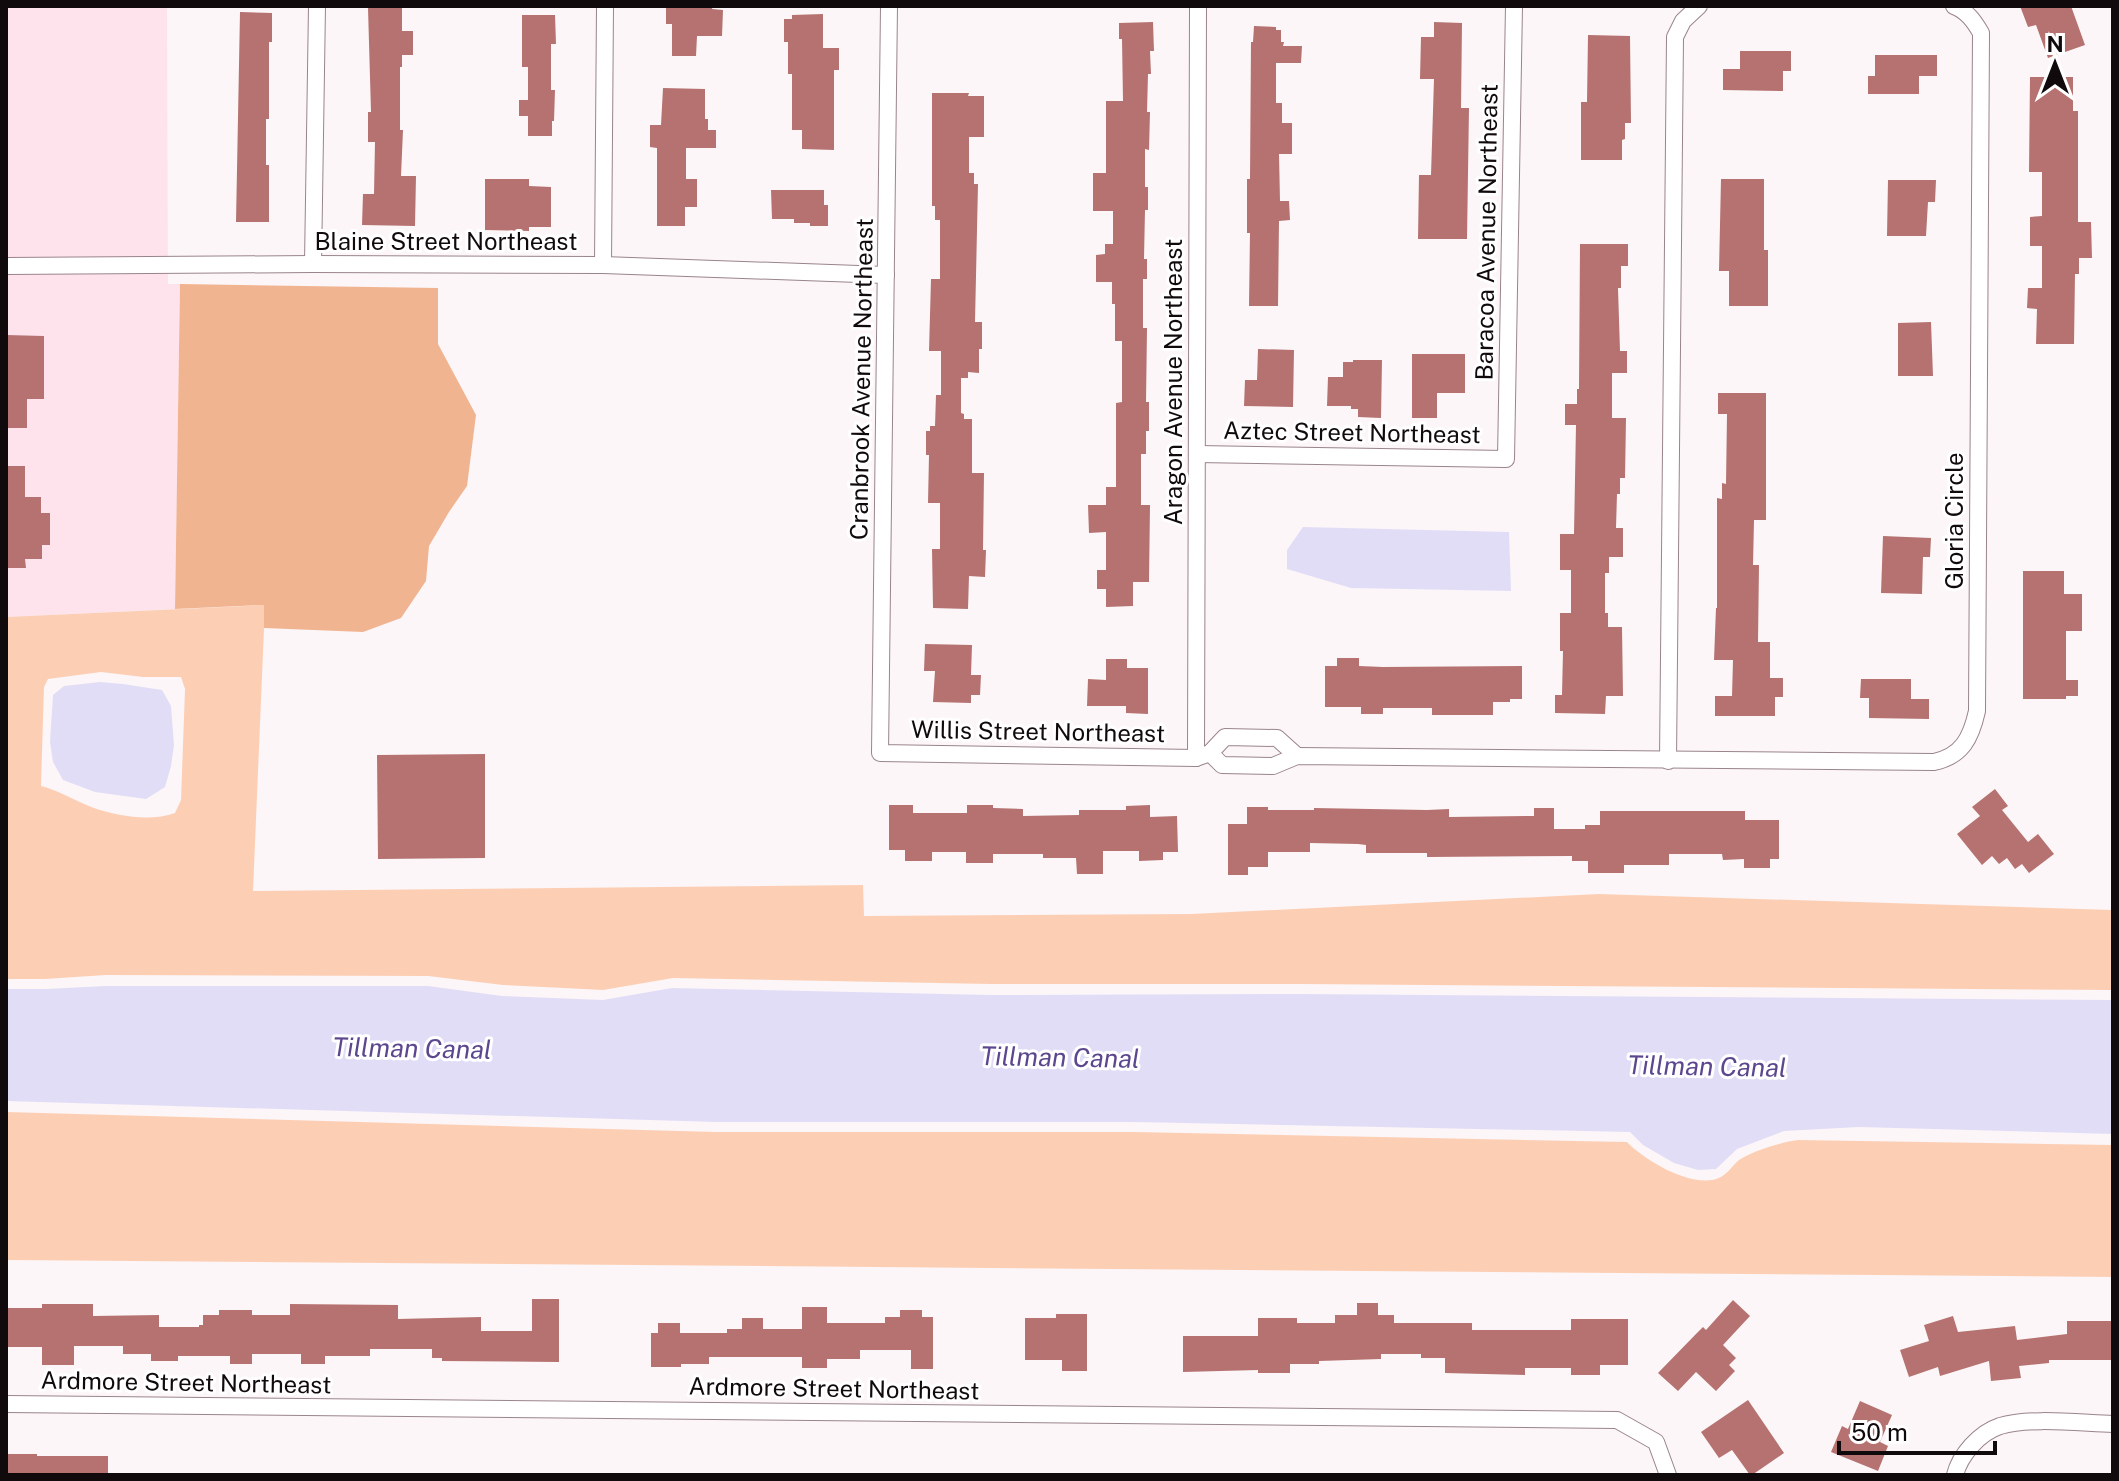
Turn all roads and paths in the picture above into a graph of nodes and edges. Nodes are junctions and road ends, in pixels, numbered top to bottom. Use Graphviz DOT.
graph roads {
  1 [pos="317,6"];
  2 [pos="605,6"];
  3 [pos="889,6"];
  4 [pos="1198,6"];
  5 [pos="1514,6"];
  6 [pos="1699,6"];
  7 [pos="1954,6"];
  8 [pos="313,264"];
  9 [pos="603,265"];
  10 [pos="6,266"];
  11 [pos="886,275"];
  12 [pos="1197,454"];
  13 [pos="1506,459"];
  14 [pos="880,753"];
  15 [pos="1203,755"];
  16 [pos="1297,756"];
  17 [pos="1668,761"];
  18 [pos="6,1404"];
  19 [pos="2113,1424"];
  20 [pos="1668,1475"];
  21 [pos="1955,1475"];
  1 -- 8 [label="street"];
  2 -- 9 [label="street"];
  3 -- 11 [label="street, Cranbrook Avenue Northeast"];
  4 -- 12 [label="street, Aragon Avenue Northeast"];
  5 -- 13 [label="street, Baracoa Avenue Northeast"];
  6 -- 17 [label="street"];
  7 -- 17 [label="street, Gloria Circle"];
  8 -- 9 [label="street, Blaine Street Northeast"];
  8 -- 10 [label="street, Blaine Street Northeast"];
  9 -- 11 [label="street, Blaine Street Northeast"];
  11 -- 14 [label="street, Cranbrook Avenue Northeast"];
  12 -- 13 [label="street, Aztec Street Northeast"];
  12 -- 15 [label="street, Aragon Avenue Northeast"];
  14 -- 15 [label="street, Willis Street Northeast"];
  15 -- 16 [label="street, Gloria Circle"];
  15 -- 16 [label="street, Gloria Circle"];
  16 -- 17 [label="street, Gloria Circle"];
  18 -- 20 [label="street, Ardmore Street Northeast"];
  19 -- 21 [label="street"];
}
